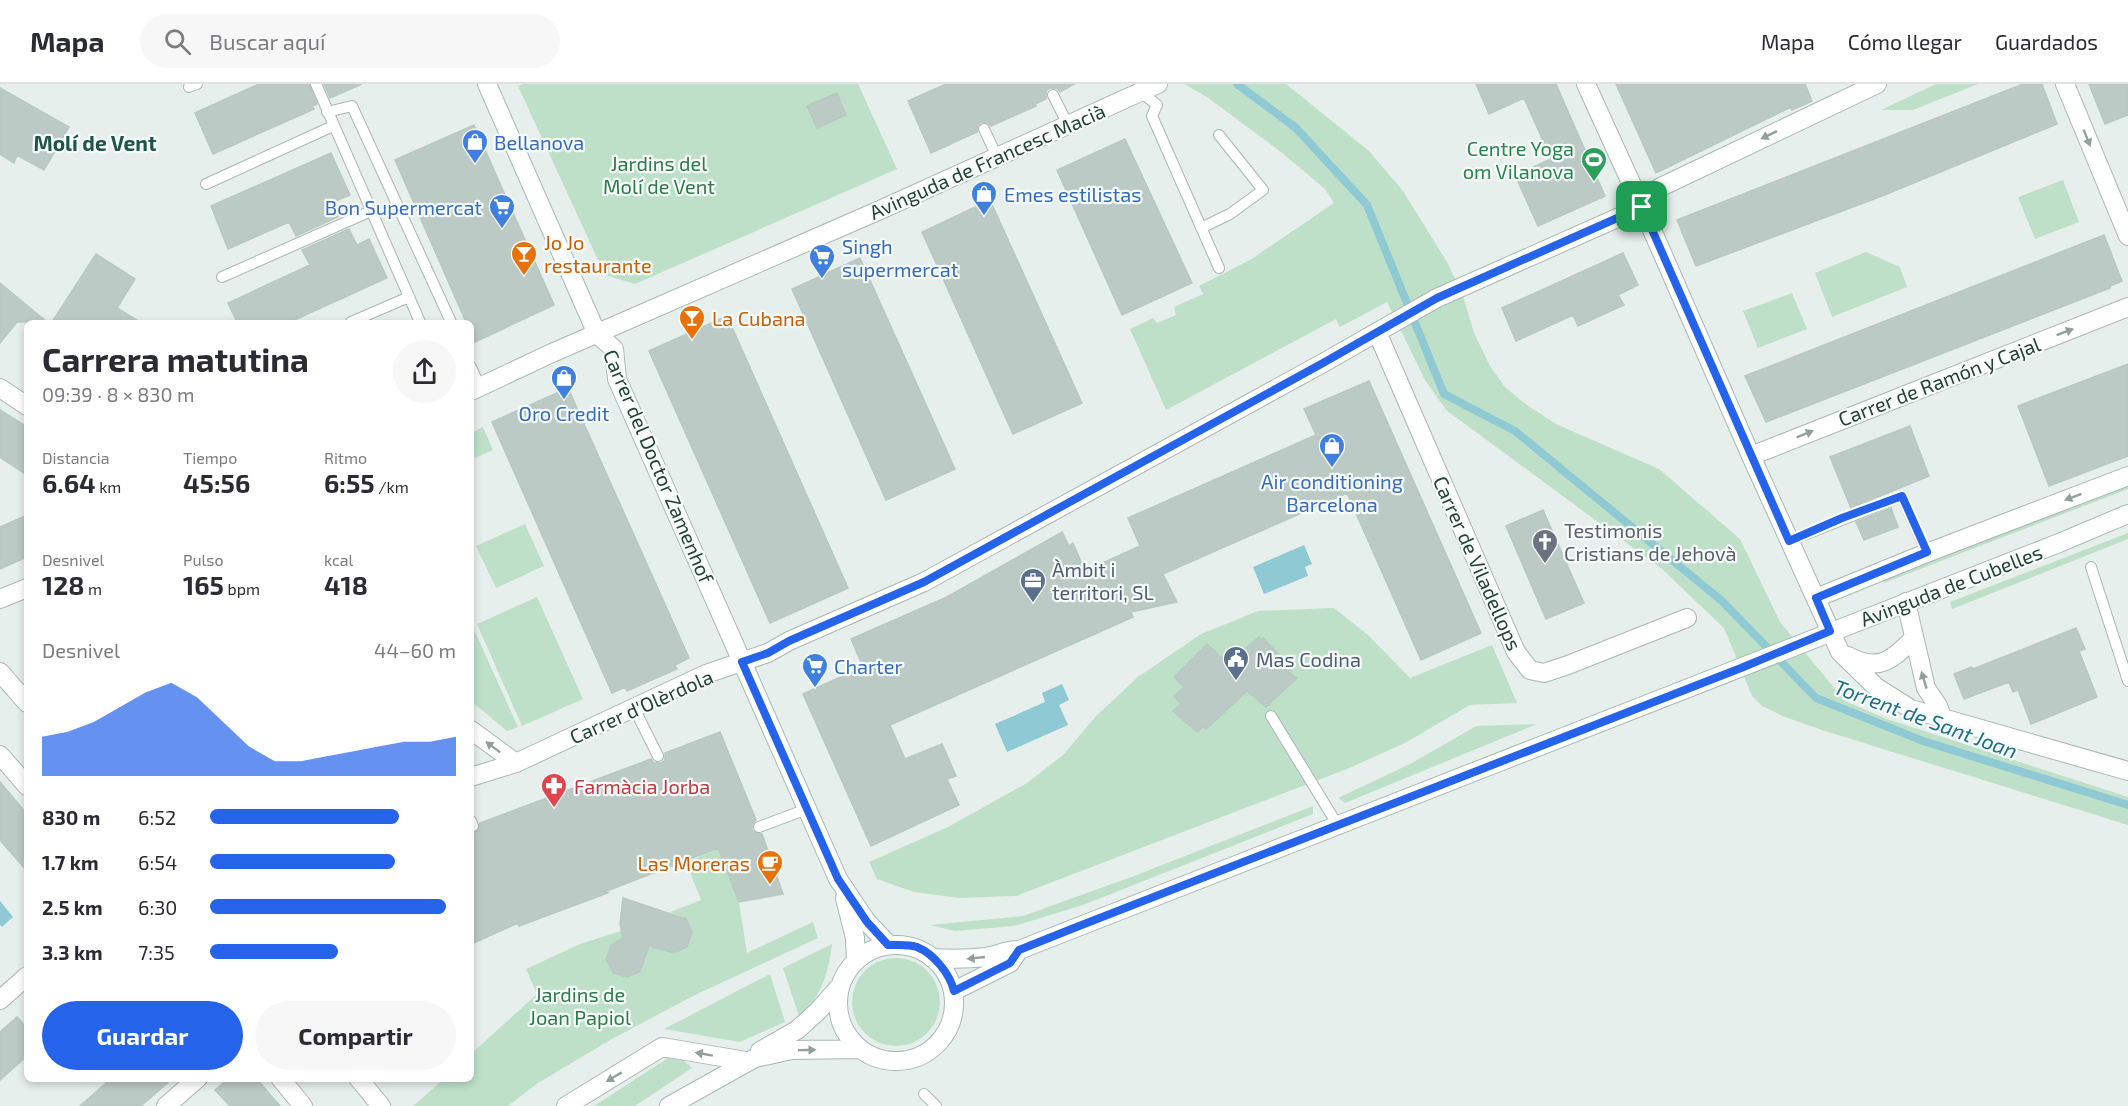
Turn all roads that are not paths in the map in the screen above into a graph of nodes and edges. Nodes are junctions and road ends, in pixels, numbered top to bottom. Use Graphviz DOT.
graph roads {
  1 [pos="316,84"];
  2 [pos="487,84"];
  3 [pos="1586,84"];
  4 [pos="1876,84"];
  5 [pos="2065,84"];
  6 [pos="1150,88"];
  7 [pos="1053,95"];
  8 [pos="327,112"];
  9 [pos="1068,125"];
  10 [pos="333,126"];
  11 [pos="984,129"];
  12 [pos="1219,135"];
  13 [pos="997,157"];
  14 [pos="206,184"];
  15 [pos="1642,207"];
  16 [pos="371,211"];
  17 [pos="1201,228"];
  18 [pos="2128,236"];
  19 [pos="1219,268"];
  20 [pos="222,277"];
  21 [pos="409,297"];
  22 [pos="2128,307"];
  23 [pos="356,320"];
  24 [pos="419,320"];
  25 [pos="450,320"];
  26 [pos="1377,332"];
  27 [pos="597,334"];
  28 [pos="0,388"];
  29 [pos="476,389"];
  30 [pos="24,404"];
  31 [pos="1751,456"];
  32 [pos="2128,476"];
  33 [pos="2128,514"];
  34 [pos="1789,541"];
  35 [pos="1927,552"];
  36 [pos="2091,567"];
  37 [pos="24,589"];
  38 [pos="1816,598"];
  39 [pos="0,599"];
  40 [pos="1906,602"];
  41 [pos="1688,618"];
  42 [pos="1830,631"];
  43 [pos="1913,639"];
  44 [pos="1840,652"];
  45 [pos="742,662"];
  46 [pos="0,672"];
  47 [pos="2128,681"];
  48 [pos="24,700"];
  49 [pos="634,708"];
  50 [pos="1271,716"];
  51 [pos="1942,717"];
  52 [pos="474,732"];
  53 [pos="0,755"];
  54 [pos="658,756"];
  55 [pos="516,764"];
  56 [pos="2128,771"];
  57 [pos="474,776"];
  58 [pos="24,783"];
  59 [pos="807,809"];
  60 [pos="1337,824"];
  61 [pos="759,827"];
  62 [pos="842,884"];
  63 [pos="888,945"];
  64 [pos="1019,950"];
  65 [pos="932,958"];
  66 [pos="856,961"];
  67 [pos="24,979"];
  68 [pos="839,987"];
  69 [pos="954,991"];
  70 [pos="0,1000"];
  71 [pos="859,1049"];
  72 [pos="750,1060"];
  73 [pos="193,1082"];
  74 [pos="283,1082"];
  75 [pos="361,1082"];
  76 [pos="924,1094"];
  77 [pos="166,1106"];
  78 [pos="303,1106"];
  79 [pos="381,1106"];
  80 [pos="566,1106"];
  81 [pos="669,1106"];
  82 [pos="936,1106"];
  1 -- 8 [label="lane"];
  2 -- 27 [label="street, Carrer del Doctor Zamenhof"];
  3 -- 15 [label="street"];
  4 -- 15 [label="street, one-way"];
  5 -- 18 [label="street, one-way"];
  6 -- 9 [label="street, Avinguda de Francesc Macià"];
  6 -- 17 [label="lane"];
  7 -- 9 [label="lane"];
  8 -- 10 [label="lane"];
  8 -- 25 [label="lane"];
  9 -- 13 [label="street, Avinguda de Francesc Macià"];
  10 -- 14 [label="lane"];
  10 -- 16 [label="lane"];
  11 -- 13 [label="lane"];
  12 -- 17 [label="lane"];
  13 -- 27 [label="street, Avinguda de Francesc Macià"];
  15 -- 26 [label="street, Carrer d'Olèrdola"];
  15 -- 31 [label="street"];
  16 -- 20 [label="lane"];
  16 -- 21 [label="lane"];
  17 -- 19 [label="lane"];
  21 -- 23 [label="lane"];
  21 -- 24 [label="lane"];
  31 -- 22 [label="street, Carrer de Ramón y Cajal, one-way"];
  26 -- 41 [label="street, Carrer de Viladellops"];
  26 -- 45 [label="street, Carrer d'Olèrdola"];
  27 -- 29 [label="street, Avinguda de Francesc Macià"];
  27 -- 45 [label="street, Carrer del Doctor Zamenhof"];
  28 -- 30 [label="street"];
  31 -- 34 [label="street"];
  32 -- 35 [label="street, Avinguda de Cubelles, one-way"];
  33 -- 40 [label="street, Avinguda de Cubelles"];
  34 -- 35 [label="lane"];
  34 -- 38 [label="street"];
  35 -- 38 [label="street, Avinguda de Cubelles"];
  36 -- 47 [label="lane"];
  37 -- 39 [label="street"];
  38 -- 42 [label="street"];
  40 -- 42 [label="street, Avinguda de Cubelles"];
  40 -- 43 [label="street"];
  42 -- 44 [label="street"];
  42 -- 60 [label="street, Avinguda de Cubelles"];
  43 -- 44 [label="street"];
  51 -- 43 [label="street, one-way"];
  44 -- 51 [label="street"];
  45 -- 49 [label="street, Carrer d'Olèrdola"];
  45 -- 59 [label="street, Carrer del Doctor Zamenhof"];
  46 -- 48 [label="street"];
  49 -- 54 [label="lane"];
  49 -- 55 [label="street, Carrer d'Olèrdola"];
  50 -- 60 [label="lane"];
  51 -- 56 [label="street"];
  55 -- 52 [label="street, one-way"];
  53 -- 58 [label="street"];
  55 -- 57 [label="street, Carrer d'Olèrdola"];
  59 -- 61 [label="lane"];
  59 -- 62 [label="street, Carrer del Doctor Zamenhof"];
  60 -- 64 [label="street, Avinguda de Cubelles"];
  62 -- 63 [label="street"];
  62 -- 66 [label="street"];
  63 -- 65 [label="street"];
  63 -- 66 [label="street"];
  64 -- 65 [label="street, one-way"];
  64 -- 69 [label="street"];
  65 -- 69 [label="street"];
  66 -- 68 [label="street"];
  67 -- 70 [label="street"];
  68 -- 71 [label="street"];
  68 -- 72 [label="street"];
  69 -- 71 [label="street"];
  72 -- 71 [label="street, one-way"];
  72 -- 80 [label="street, one-way"];
  72 -- 81 [label="street"];
  73 -- 77 [label="street"];
  74 -- 78 [label="street"];
  75 -- 79 [label="street"];
  76 -- 82 [label="lane"];
}
